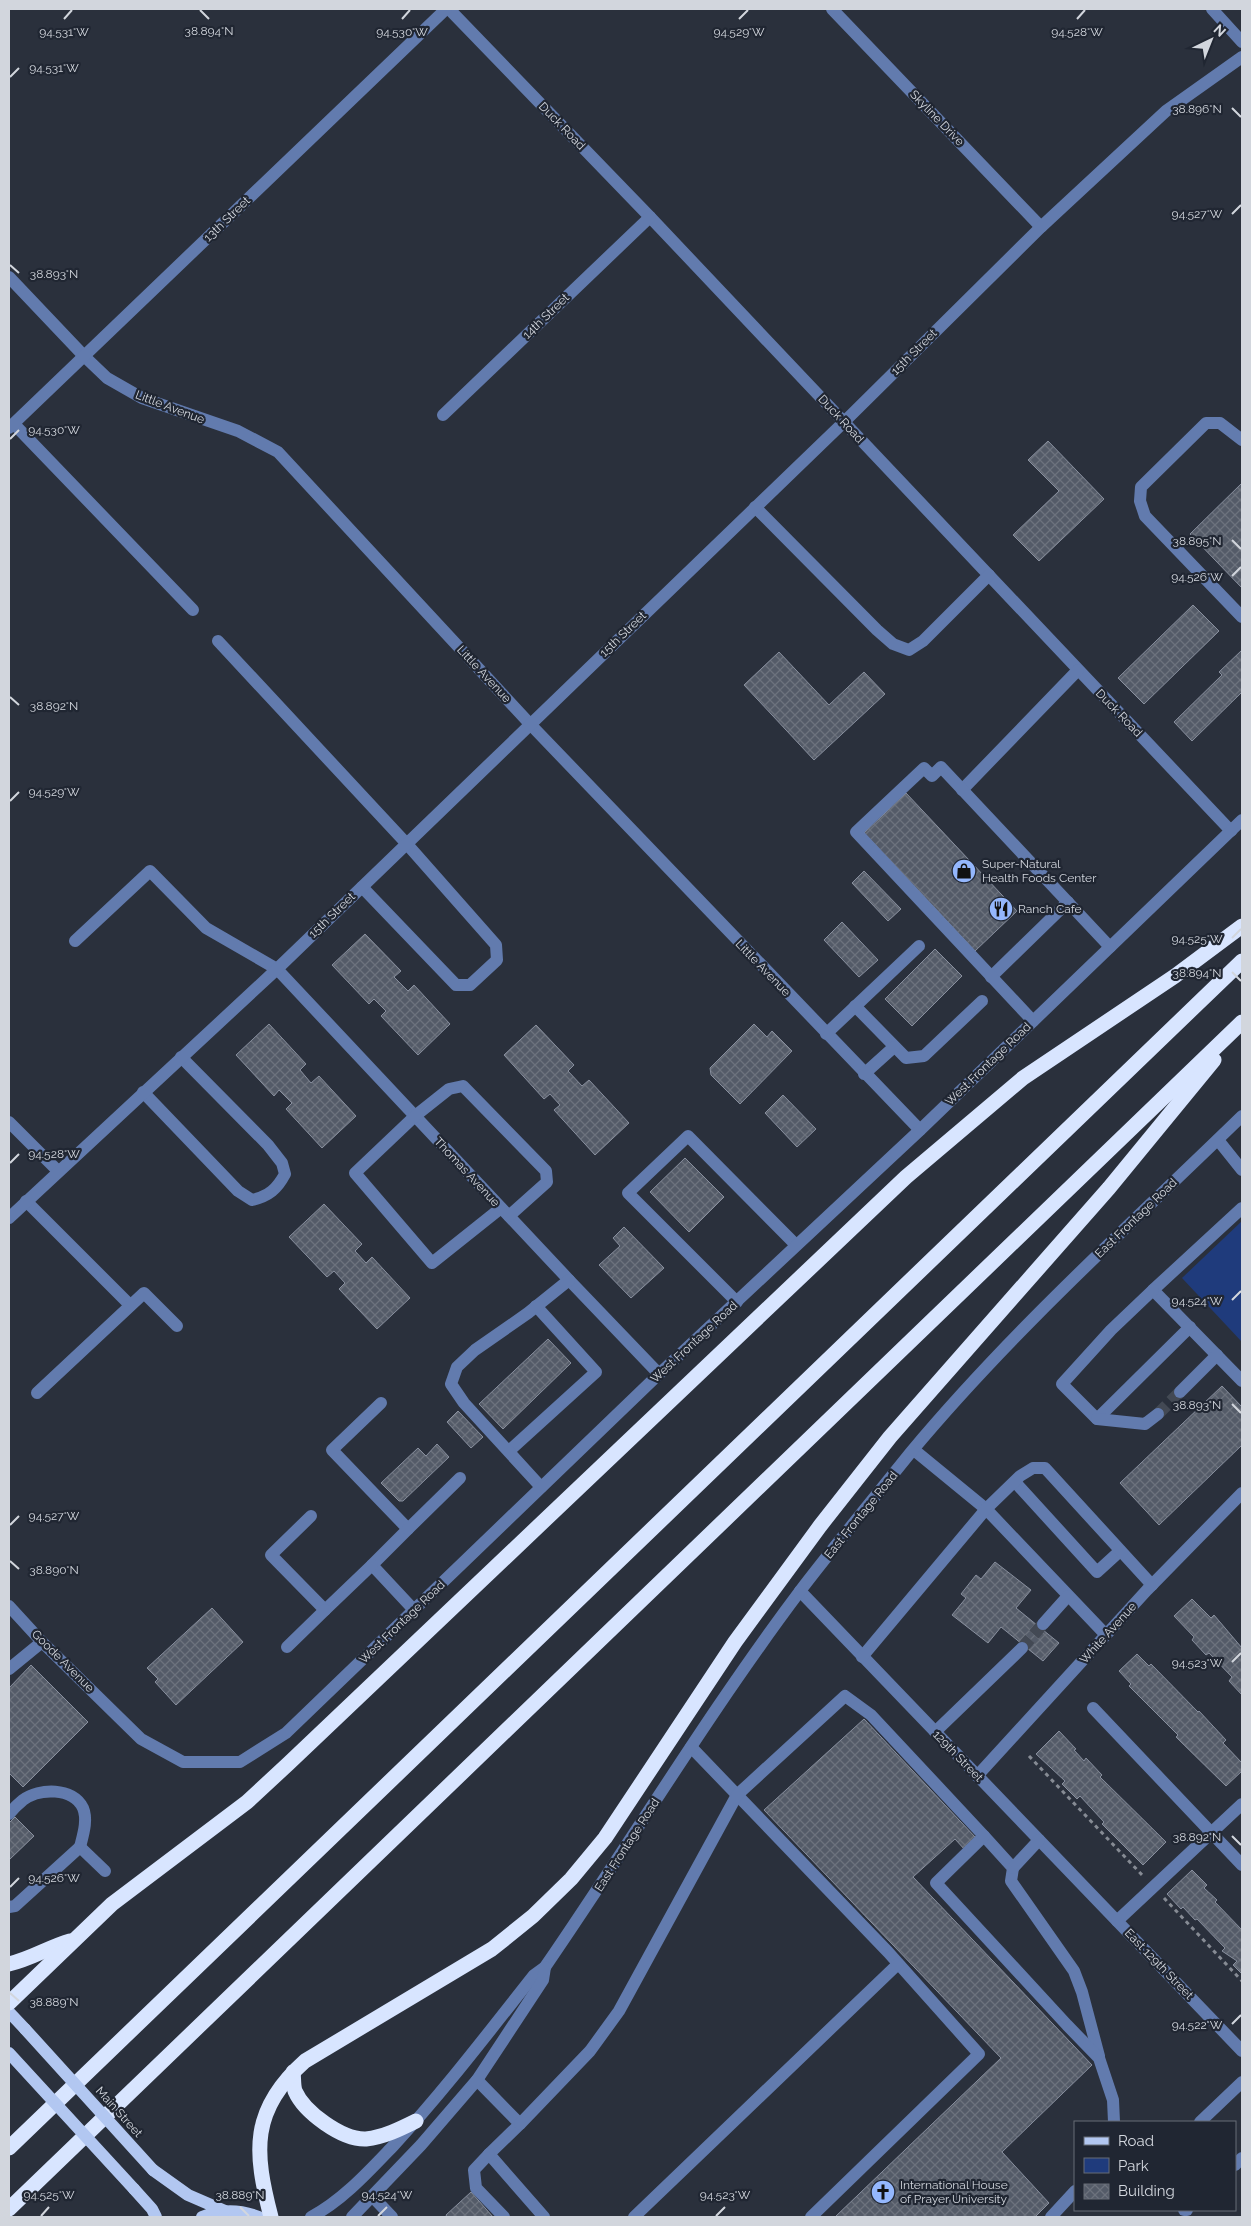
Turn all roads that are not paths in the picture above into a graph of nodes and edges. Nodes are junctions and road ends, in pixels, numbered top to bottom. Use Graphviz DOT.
graph roads {
  1 [pos="447,9"];
  2 [pos="832,9"];
  3 [pos="1212,9"];
  4 [pos="1242,42"];
  5 [pos="1242,57"];
  6 [pos="650,217"];
  7 [pos="1041,227"];
  8 [pos="9,277"];
  9 [pos="84,356"];
  10 [pos="443,415"];
  11 [pos="844,422"];
  12 [pos="11,426"];
  13 [pos="1242,440"];
  14 [pos="755,507"];
  15 [pos="988,575"];
  16 [pos="192,610"];
  17 [pos="1242,616"];
  18 [pos="218,640"];
  19 [pos="1078,670"];
  20 [pos="530,724"];
  21 [pos="962,790"];
  22 [pos="1242,820"];
  23 [pos="1231,831"];
  24 [pos="406,843"];
  25 [pos="362,887"];
  26 [pos="1068,902"];
  27 [pos="1242,926"];
  28 [pos="74,941"];
  29 [pos="919,946"];
  30 [pos="1110,947"];
  31 [pos="1242,961"];
  32 [pos="277,968"];
  33 [pos="991,977"];
  34 [pos="982,1001"];
  35 [pos="855,1006"];
  36 [pos="1033,1021"];
  37 [pos="1242,1022"];
  38 [pos="826,1034"];
  39 [pos="1224,1040"];
  40 [pos="894,1047"];
  41 [pos="181,1057"];
  42 [pos="864,1074"];
  43 [pos="143,1092"];
  44 [pos="415,1116"];
  45 [pos="1242,1116"];
  46 [pos="9,1122"];
  47 [pos="920,1130"];
  48 [pos="1218,1140"];
  49 [pos="58,1170"];
  50 [pos="1242,1170"];
  51 [pos="15,1207"];
  52 [pos="1242,1208"];
  53 [pos="505,1212"];
  54 [pos="795,1244"];
  55 [pos="569,1280"];
  56 [pos="1153,1290"];
  57 [pos="737,1302"];
  58 [pos="130,1305"];
  59 [pos="536,1306"];
  60 [pos="177,1326"];
  61 [pos="1190,1327"];
  62 [pos="1217,1355"];
  63 [pos="659,1374"];
  64 [pos="1242,1381"];
  65 [pos="1180,1392"];
  66 [pos="37,1393"];
  67 [pos="381,1404"];
  68 [pos="1158,1414"];
  69 [pos="1097,1420"];
  70 [pos="914,1450"];
  71 [pos="509,1451"];
  72 [pos="460,1478"];
  73 [pos="1015,1482"];
  74 [pos="541,1487"];
  75 [pos="1242,1493"];
  76 [pos="986,1509"];
  77 [pos="311,1516"];
  78 [pos="408,1529"];
  79 [pos="1120,1551"];
  80 [pos="372,1565"];
  81 [pos="1152,1585"];
  82 [pos="800,1591"];
  83 [pos="1068,1596"];
  84 [pos="9,1606"];
  85 [pos="325,1610"];
  86 [pos="414,1610"];
  87 [pos="1043,1624"];
  88 [pos="1106,1635"];
  89 [pos="42,1642"];
  90 [pos="287,1647"];
  91 [pos="1022,1648"];
  92 [pos="862,1657"];
  93 [pos="9,1669"];
  94 [pos="1093,1708"];
  95 [pos="118,1716"];
  96 [pos="935,1732"];
  97 [pos="692,1748"];
  98 [pos="977,1776"];
  99 [pos="738,1795"];
  100 [pos="1242,1804"];
  101 [pos="9,1814"];
  102 [pos="1212,1832"];
  103 [pos="984,1836"];
  104 [pos="1039,1840"];
  105 [pos="80,1847"];
  106 [pos="1242,1865"];
  107 [pos="1013,1868"];
  108 [pos="105,1871"];
  109 [pos="9,1907"];
  110 [pos="1117,1921"];
  111 [pos="74,1940"];
  112 [pos="9,1964"];
  113 [pos="898,1964"];
  114 [pos="545,1967"];
  115 [pos="9,2003"];
  116 [pos="9,2012"];
  117 [pos="1242,2051"];
  118 [pos="9,2053"];
  119 [pos="1100,2058"];
  120 [pos="293,2072"];
  121 [pos="477,2080"];
  122 [pos="1242,2082"];
  123 [pos="416,2121"];
  124 [pos="1114,2121"];
  125 [pos="1201,2121"];
  126 [pos="520,2124"];
  127 [pos="9,2148"];
  128 [pos="489,2154"];
  129 [pos="1074,2192"];
  130 [pos="372,2196"];
  131 [pos="9,2209"];
  132 [pos="226,2211"];
  133 [pos="156,2217"];
  134 [pos="202,2217"];
  135 [pos="259,2217"];
  136 [pos="271,2217"];
  137 [pos="312,2217"];
  138 [pos="352,2217"];
  139 [pos="392,2217"];
  140 [pos="504,2217"];
  141 [pos="544,2217"];
  142 [pos="634,2217"];
  143 [pos="811,2217"];
  144 [pos="1051,2217"];
  1 -- 6 [label="street, Duck Road"];
  1 -- 9 [label="street, 13th Street"];
  2 -- 7 [label="street, Skyline Drive"];
  3 -- 4 [label="street"];
  5 -- 7 [label="street, 15th Street"];
  6 -- 10 [label="street, 14th Street"];
  6 -- 11 [label="street, Duck Road"];
  7 -- 11 [label="street, 15th Street"];
  8 -- 9 [label="street, Little Avenue"];
  9 -- 12 [label="street, 13th Street"];
  9 -- 20 [label="street, Little Avenue"];
  11 -- 14 [label="street, 15th Street"];
  11 -- 15 [label="street, Duck Road"];
  12 -- 16 [label="street"];
  13 -- 17 [label="street"];
  14 -- 15 [label="street"];
  14 -- 20 [label="street, 15th Street"];
  15 -- 19 [label="street, Duck Road"];
  18 -- 24 [label="street"];
  19 -- 21 [label="street"];
  19 -- 23 [label="street, Duck Road"];
  20 -- 24 [label="street, 15th Street"];
  20 -- 38 [label="street, Little Avenue"];
  21 -- 26 [label="street"];
  21 -- 33 [label="street"];
  22 -- 23 [label="street, West Frontage Road"];
  23 -- 30 [label="street, West Frontage Road"];
  24 -- 25 [label="street, 15th Street"];
  24 -- 25 [label="street"];
  25 -- 32 [label="street, 15th Street"];
  26 -- 30 [label="street"];
  26 -- 33 [label="street"];
  27 -- 111 [label="highway"];
  28 -- 32 [label="street, Thomas Avenue"];
  29 -- 35 [label="street"];
  30 -- 36 [label="street, West Frontage Road"];
  31 -- 127 [label="highway"];
  32 -- 41 [label="street, 15th Street"];
  32 -- 44 [label="street, Thomas Avenue"];
  33 -- 36 [label="street"];
  34 -- 40 [label="street"];
  35 -- 38 [label="street"];
  35 -- 40 [label="street"];
  36 -- 47 [label="street, West Frontage Road"];
  37 -- 39 [label="highway"];
  38 -- 42 [label="street, Little Avenue"];
  39 -- 120 [label="highway"];
  39 -- 131 [label="highway"];
  40 -- 42 [label="street"];
  41 -- 43 [label="street, 15th Street"];
  41 -- 43 [label="street"];
  42 -- 47 [label="street, Little Avenue"];
  43 -- 49 [label="street, 15th Street"];
  44 -- 53 [label="street, Thomas Avenue"];
  44 -- 53 [label="street"];
  44 -- 53 [label="street"];
  45 -- 48 [label="street, East Frontage Road"];
  46 -- 49 [label="street"];
  47 -- 54 [label="street, West Frontage Road"];
  48 -- 50 [label="street"];
  48 -- 70 [label="street, East Frontage Road"];
  49 -- 51 [label="street, 15th Street"];
  51 -- 58 [label="street"];
  52 -- 56 [label="street"];
  53 -- 55 [label="street, Thomas Avenue"];
  54 -- 57 [label="street, West Frontage Road"];
  54 -- 57 [label="street"];
  55 -- 59 [label="street"];
  55 -- 63 [label="street, Thomas Avenue"];
  56 -- 61 [label="street"];
  56 -- 69 [label="street"];
  57 -- 63 [label="street, West Frontage Road"];
  58 -- 60 [label="street"];
  58 -- 66 [label="street"];
  59 -- 71 [label="street"];
  59 -- 71 [label="street"];
  61 -- 62 [label="street"];
  61 -- 69 [label="street"];
  62 -- 64 [label="street"];
  62 -- 65 [label="street"];
  63 -- 74 [label="street, West Frontage Road"];
  67 -- 78 [label="street"];
  68 -- 69 [label="street"];
  70 -- 76 [label="street"];
  70 -- 82 [label="street, East Frontage Road"];
  71 -- 74 [label="street"];
  72 -- 78 [label="street"];
  73 -- 76 [label="street"];
  73 -- 79 [label="street"];
  73 -- 79 [label="street"];
  74 -- 86 [label="street, West Frontage Road"];
  75 -- 81 [label="street, White Avenue"];
  76 -- 83 [label="street"];
  76 -- 92 [label="street"];
  77 -- 85 [label="street"];
  78 -- 80 [label="street"];
  79 -- 81 [label="street"];
  80 -- 85 [label="street"];
  80 -- 86 [label="street"];
  81 -- 88 [label="street, White Avenue"];
  82 -- 92 [label="street, 129th Street"];
  82 -- 97 [label="street, East Frontage Road"];
  83 -- 87 [label="street"];
  83 -- 88 [label="street"];
  84 -- 89 [label="street, Goode Avenue"];
  85 -- 90 [label="street"];
  86 -- 95 [label="street, West Frontage Road"];
  88 -- 98 [label="street, White Avenue"];
  89 -- 93 [label="street"];
  89 -- 95 [label="street, Goode Avenue"];
  91 -- 96 [label="street"];
  92 -- 96 [label="street, 129th Street"];
  94 -- 102 [label="street"];
  96 -- 98 [label="street, 129th Street"];
  97 -- 99 [label="street"];
  97 -- 114 [label="street, East Frontage Road"];
  98 -- 104 [label="street, 129th Street"];
  99 -- 103 [label="street"];
  99 -- 113 [label="street"];
  99 -- 126 [label="street"];
  100 -- 102 [label="street"];
  101 -- 105 [label="street"];
  102 -- 106 [label="street"];
  102 -- 110 [label="street"];
  103 -- 107 [label="street"];
  103 -- 119 [label="street"];
  104 -- 107 [label="street"];
  104 -- 110 [label="street, 129th Street"];
  105 -- 108 [label="street"];
  105 -- 109 [label="street"];
  107 -- 119 [label="street"];
  110 -- 117 [label="street, East 129th Street"];
  111 -- 112 [label="highway"];
  111 -- 115 [label="highway"];
  113 -- 142 [label="street"];
  113 -- 143 [label="street"];
  114 -- 121 [label="street, East Frontage Road"];
  114 -- 123 [label="street, East Frontage Road"];
  116 -- 132 [label="main road, Main Street, bridge"];
  118 -- 133 [label="main road, bridge"];
  119 -- 124 [label="street"];
  120 -- 123 [label="highway"];
  120 -- 136 [label="highway"];
  121 -- 126 [label="street"];
  121 -- 130 [label="street, East Frontage Road"];
  122 -- 125 [label="street"];
  123 -- 137 [label="street, East Frontage Road"];
  126 -- 128 [label="street"];
  128 -- 140 [label="street"];
  128 -- 141 [label="street"];
  129 -- 144 [label="street"];
  130 -- 138 [label="street, East Frontage Road"];
  130 -- 139 [label="street"];
  132 -- 134 [label="main road"];
  132 -- 135 [label="main road"];
}
